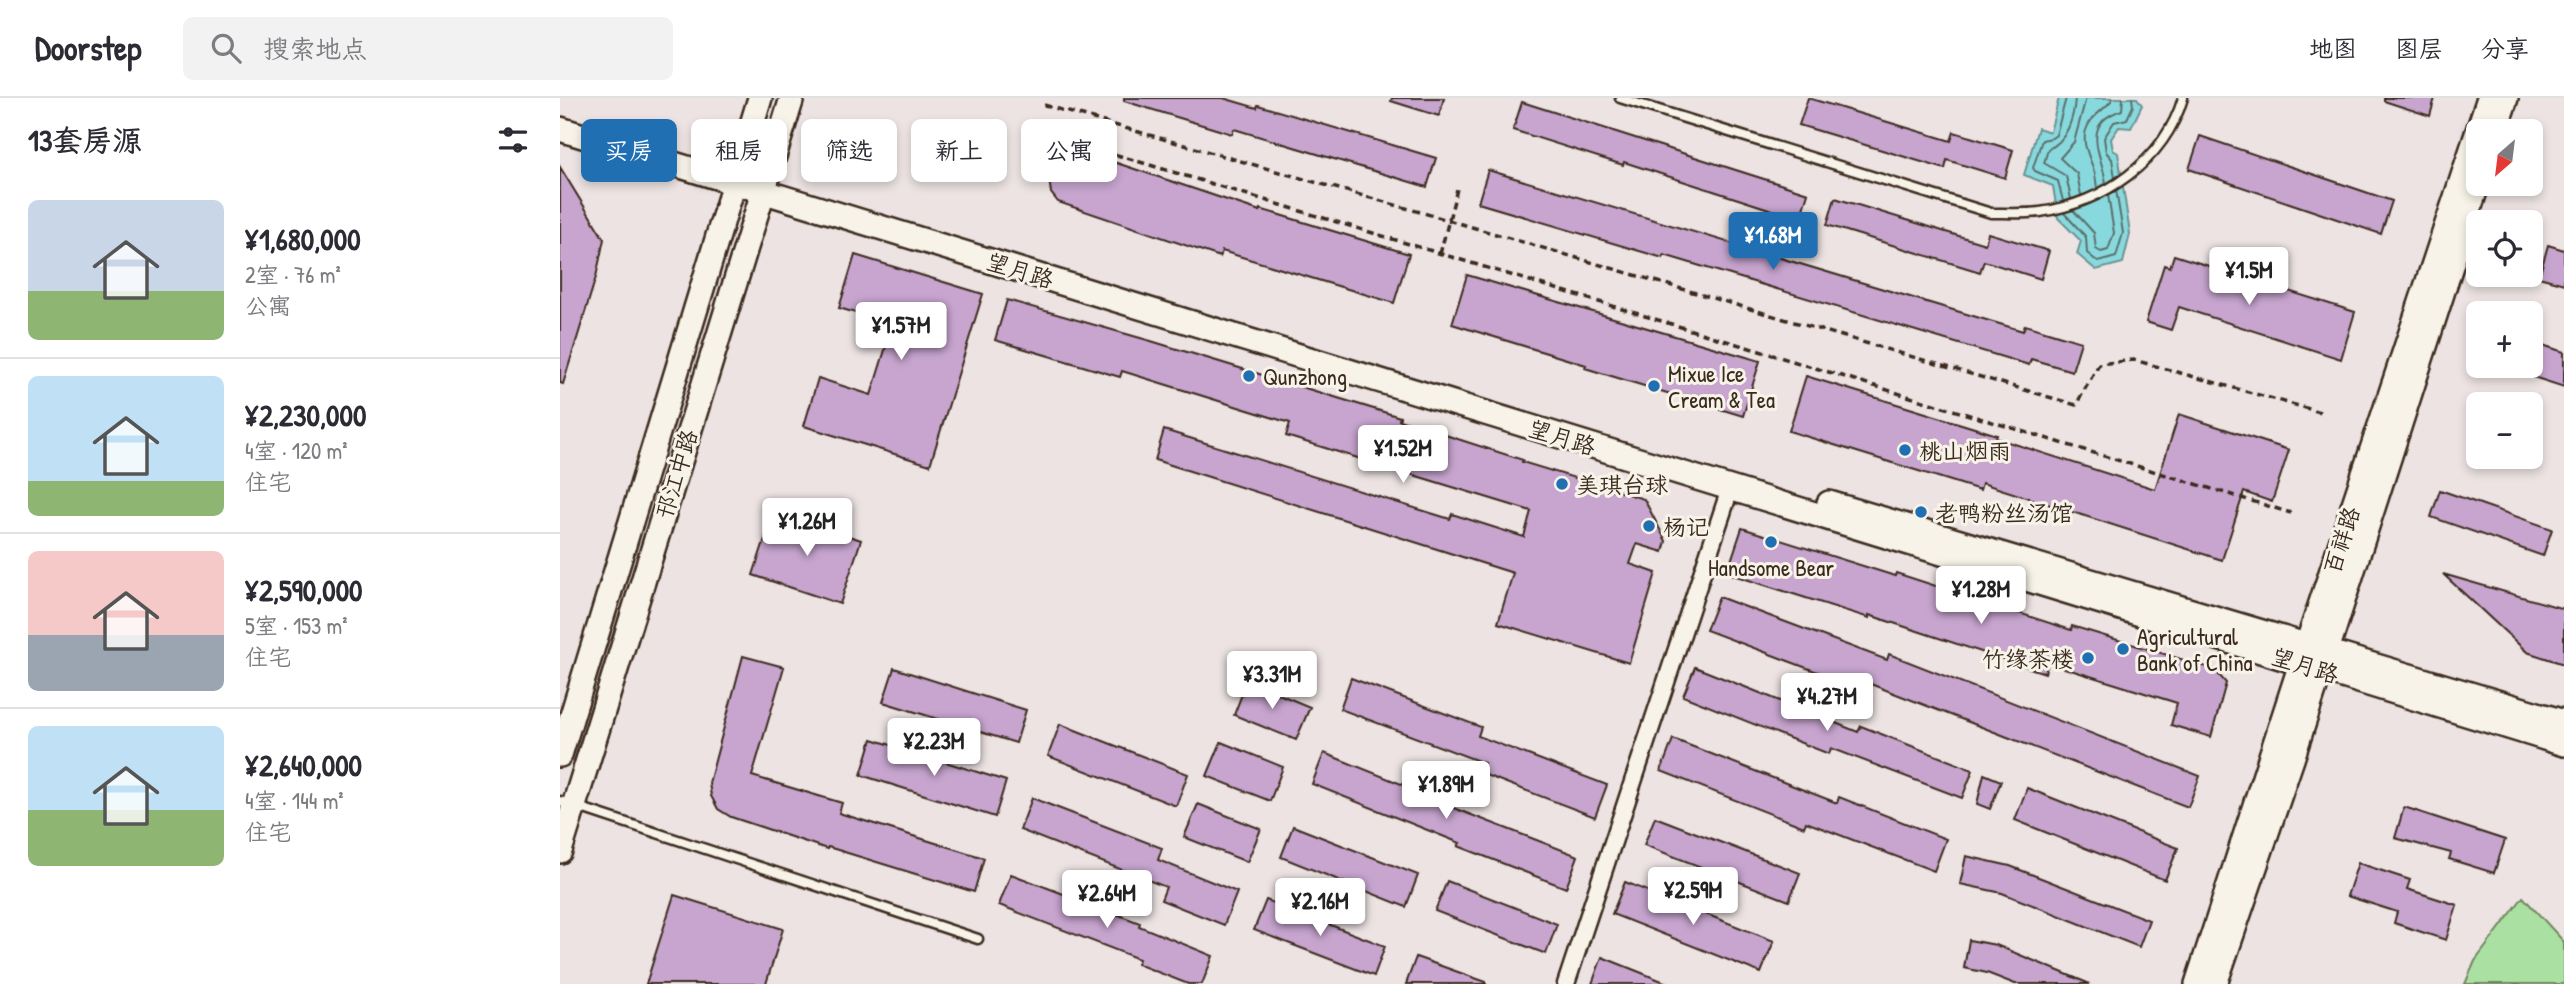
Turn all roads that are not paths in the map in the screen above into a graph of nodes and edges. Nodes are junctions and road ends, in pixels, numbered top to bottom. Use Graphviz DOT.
graph roads {
  1 [pos="760,98"];
  2 [pos="792,98"];
  3 [pos="1619,98"];
  4 [pos="2183,98"];
  5 [pos="2489,98"];
  6 [pos="2506,98"];
  7 [pos="560,113"];
  8 [pos="753,119"];
  9 [pos="2499,119"];
  10 [pos="560,129"];
  11 [pos="691,159"];
  12 [pos="691,163"];
  13 [pos="734,182"];
  14 [pos="758,182"];
  15 [pos="764,184"];
  16 [pos="2473,196"];
  17 [pos="1730,489"];
  18 [pos="2314,658"];
  19 [pos="2564,722"];
  20 [pos="2564,744"];
  21 [pos="560,755"];
  22 [pos="567,804"];
  23 [pos="560,851"];
  24 [pos="978,939"];
  25 [pos="1566,984"];
  26 [pos="2197,984"];
  27 [pos="2215,984"];
  1 -- 8 [label="street, 邗江中路"];
  2 -- 15 [label="street, 邗江中路"];
  3 -- 4 [label="lane"];
  5 -- 18 [label="street, 百祥路"];
  6 -- 9 [label="street"];
  7 -- 11 [label="street, 望月路"];
  10 -- 12 [label="street, 望月路"];
  13 -- 21 [label="street, 邗江中路"];
  14 -- 15 [label="street, 望月路"];
  15 -- 17 [label="street, 望月路"];
  15 -- 18 [label="street, 望月路"];
  15 -- 22 [label="street, 邗江中路"];
  16 -- 18 [label="street, 百祥路"];
  17 -- 18 [label="street, 望月路"];
  17 -- 25 [label="street"];
  18 -- 19 [label="street, 望月路"];
  18 -- 20 [label="street, 望月路"];
  18 -- 26 [label="street, 百祥路"];
  18 -- 27 [label="street, 百祥路"];
  22 -- 23 [label="street, 邗江中路"];
  22 -- 24 [label="lane"];
}
